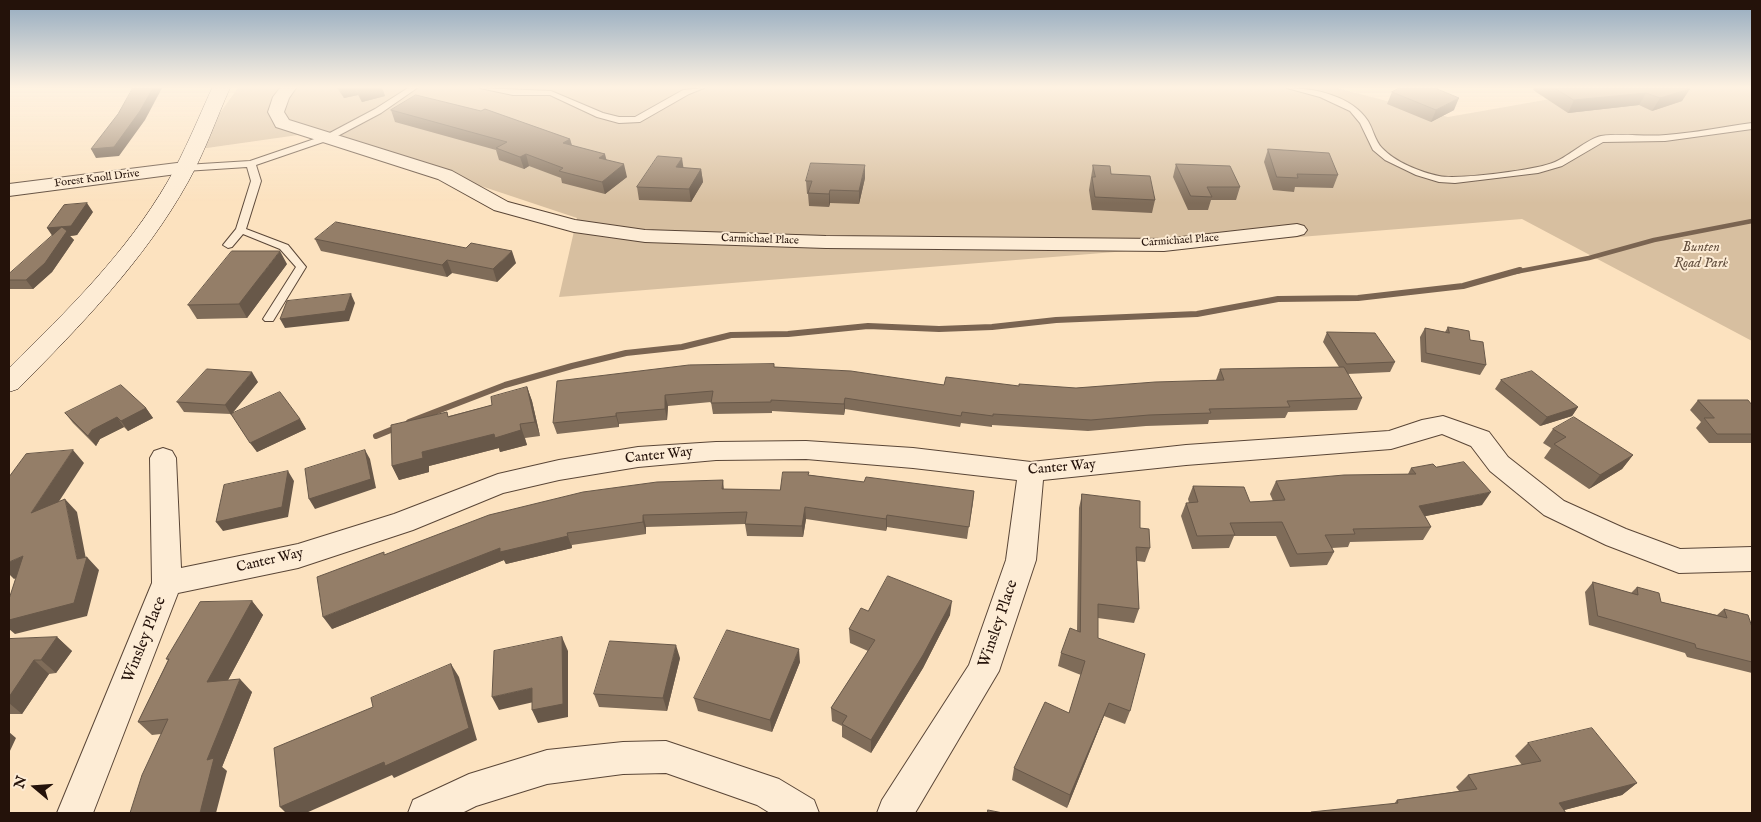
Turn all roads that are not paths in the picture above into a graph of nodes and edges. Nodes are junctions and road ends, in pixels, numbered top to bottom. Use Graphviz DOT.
graph roads {
  1 [pos="204,126"];
  2 [pos="293,126"];
  3 [pos="349,126"];
  4 [pos="1366,126"];
  5 [pos="1749,126"];
  6 [pos="329,137"];
  7 [pos="251,164"];
  8 [pos="185,168"];
  9 [pos="9,190"];
  10 [pos="241,230"];
  11 [pos="1297,230"];
  12 [pos="228,245"];
  13 [pos="269,319"];
  14 [pos="9,383"];
  15 [pos="163,458"];
  16 [pos="1031,472"];
  17 [pos="1752,559"];
  18 [pos="167,583"];
  19 [pos="75,813"];
  20 [pos="426,813"];
  21 [pos="802,813"];
  22 [pos="895,813"];
  1 -- 8 [label="main road"];
  2 -- 6 [label="street, Carmichael Place"];
  3 -- 6 [label="lane"];
  4 -- 5 [label="lane"];
  6 -- 7 [label="lane"];
  6 -- 11 [label="street, Carmichael Place"];
  7 -- 8 [label="lane"];
  7 -- 10 [label="lane"];
  8 -- 9 [label="street, Forest Knoll Drive"];
  8 -- 14 [label="main road"];
  10 -- 12 [label="lane"];
  10 -- 13 [label="lane"];
  15 -- 18 [label="street, Winsley Place"];
  16 -- 17 [label="street, Canter Way"];
  16 -- 18 [label="street, Canter Way"];
  16 -- 22 [label="street, Winsley Place"];
  18 -- 19 [label="street, Winsley Place"];
  20 -- 21 [label="street"];
}
